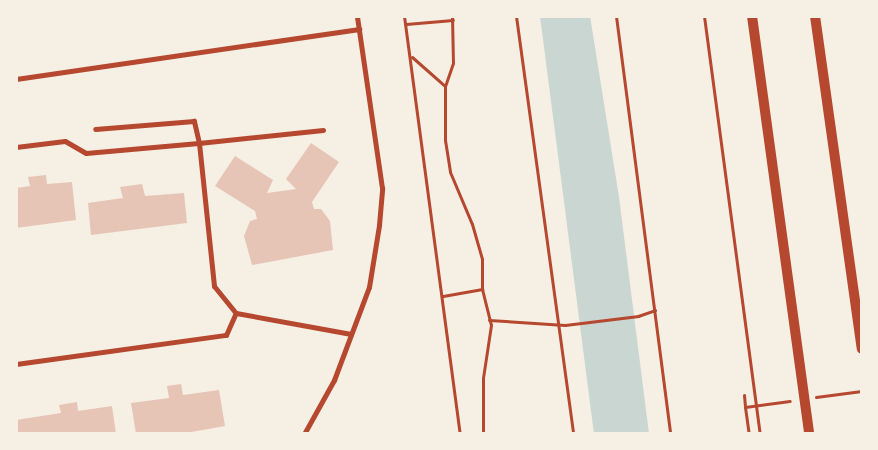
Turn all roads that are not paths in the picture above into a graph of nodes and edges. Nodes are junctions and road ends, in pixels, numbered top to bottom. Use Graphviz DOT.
graph roads {
  1 [pos="357,16"];
  2 [pos="752,16"];
  3 [pos="815,16"];
  4 [pos="359,29"];
  5 [pos="16,79"];
  6 [pos="95,129"];
  7 [pos="323,130"];
  8 [pos="199,143"];
  9 [pos="16,147"];
  10 [pos="236,313"];
  11 [pos="351,334"];
  12 [pos="862,349"];
  13 [pos="16,364"];
  14 [pos="304,434"];
  15 [pos="809,434"];
  1 -- 4 [label="street"];
  2 -- 15 [label="main road"];
  3 -- 12 [label="main road"];
  4 -- 5 [label="street"];
  4 -- 11 [label="street"];
  6 -- 8 [label="street"];
  7 -- 8 [label="street"];
  8 -- 9 [label="street"];
  8 -- 10 [label="street"];
  10 -- 11 [label="street"];
  10 -- 13 [label="street"];
  11 -- 14 [label="street"];
}
